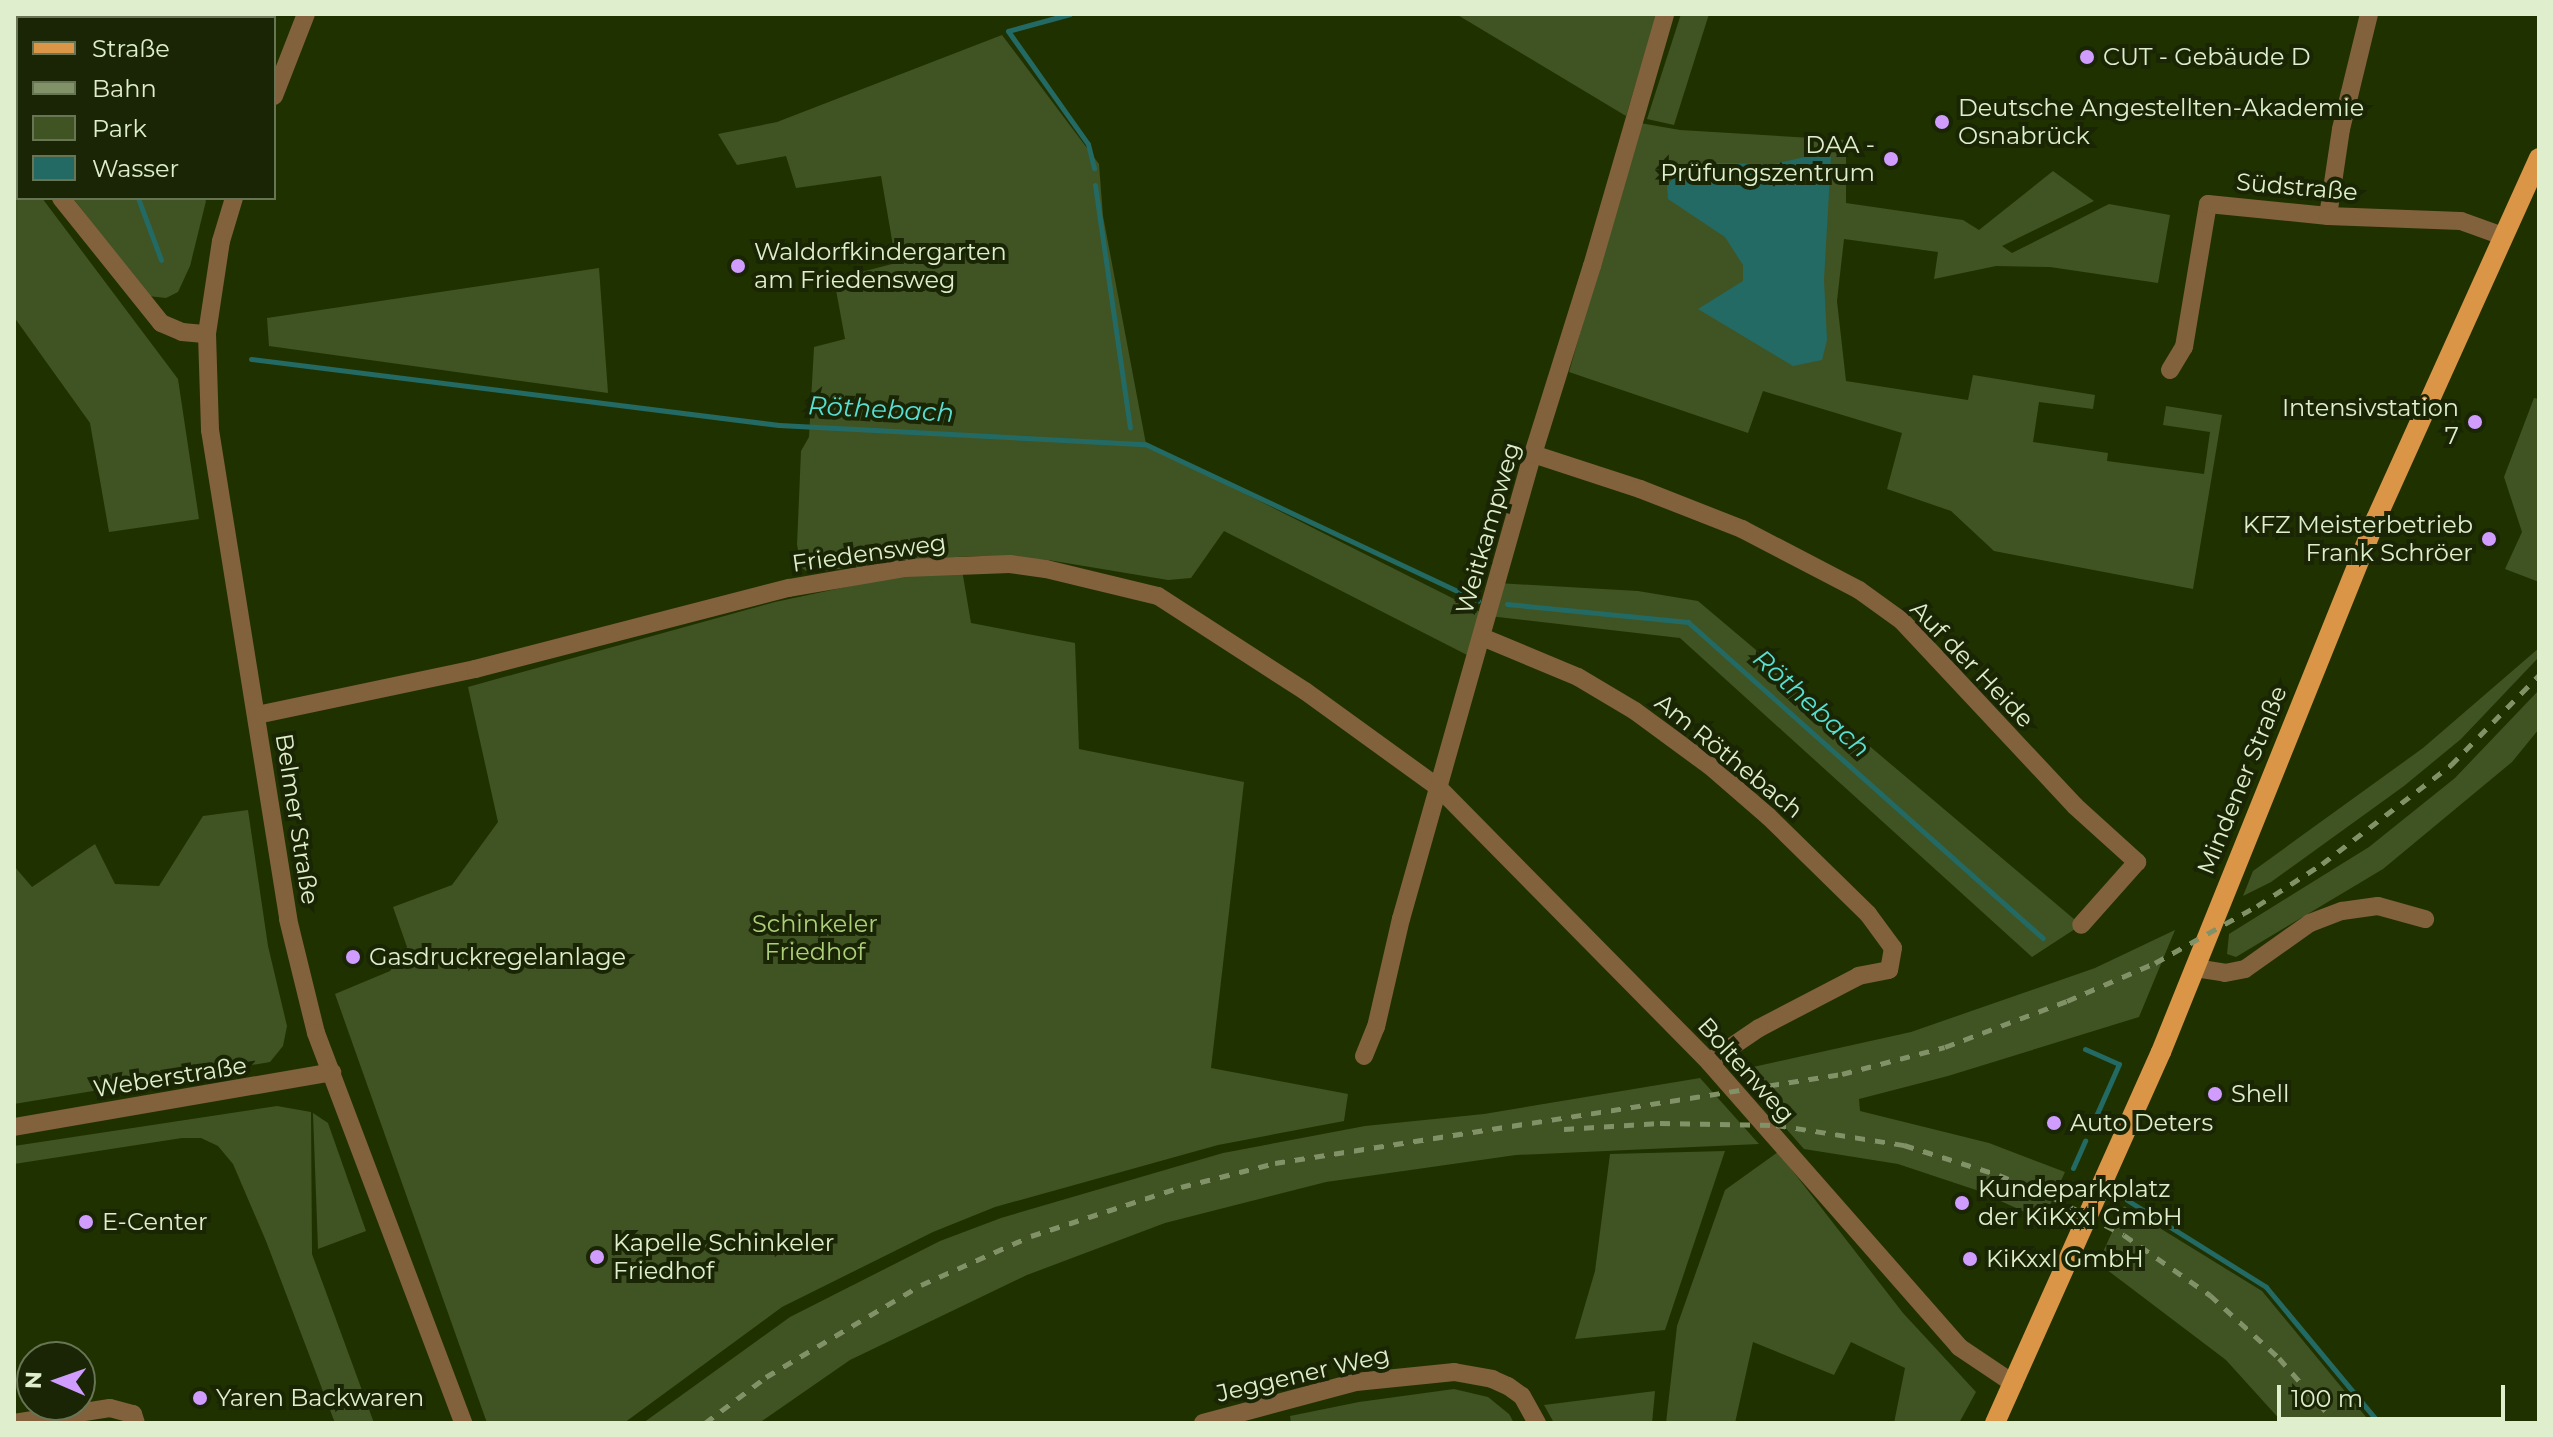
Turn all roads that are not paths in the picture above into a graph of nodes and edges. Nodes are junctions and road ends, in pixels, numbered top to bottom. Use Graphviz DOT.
graph roads {
  1 [pos="306,14"];
  2 [pos="1665,14"];
  3 [pos="2369,14"];
  4 [pos="276,91"];
  5 [pos="2539,158"];
  6 [pos="63,200"];
  7 [pos="227,200"];
  8 [pos="2328,216"];
  9 [pos="2503,236"];
  10 [pos="207,334"];
  11 [pos="2170,370"];
  12 [pos="1533,454"];
  13 [pos="1482,637"];
  14 [pos="257,715"];
  15 [pos="1439,788"];
  16 [pos="2425,919"];
  17 [pos="2081,925"];
  18 [pos="2195,968"];
  19 [pos="1364,1056"];
  20 [pos="1709,1062"];
  21 [pos="332,1072"];
  22 [pos="14,1127"];
  23 [pos="2014,1384"];
  24 [pos="14,1423"];
  25 [pos="136,1423"];
  26 [pos="463,1423"];
  27 [pos="1203,1423"];
  28 [pos="1537,1423"];
  29 [pos="1995,1423"];
  1 -- 4 [label="street"];
  2 -- 12 [label="street, Weitkampweg"];
  3 -- 8 [label="street"];
  5 -- 9 [label="main road, Mindener Straße"];
  6 -- 10 [label="street"];
  7 -- 10 [label="street, Belmer Straße"];
  8 -- 9 [label="street, Südstraße"];
  8 -- 11 [label="street, Südstraße"];
  9 -- 18 [label="main road, Mindener Straße"];
  10 -- 14 [label="street, Belmer Straße"];
  12 -- 13 [label="street, Weitkampweg"];
  12 -- 17 [label="street, Auf der Heide"];
  13 -- 15 [label="street, Weitkampweg"];
  13 -- 20 [label="street, Am Röthebach"];
  14 -- 15 [label="street, Friedensweg"];
  14 -- 21 [label="street, Belmer Straße"];
  15 -- 19 [label="street, Weitkampweg"];
  15 -- 20 [label="street, Boltenweg"];
  16 -- 18 [label="street"];
  18 -- 23 [label="main road, Mindener Straße"];
  20 -- 23 [label="street, Boltenweg"];
  21 -- 22 [label="street, Weberstraße"];
  21 -- 26 [label="street, Belmer Straße"];
  23 -- 29 [label="main road, Mindener Straße"];
  24 -- 25 [label="street"];
  27 -- 28 [label="street, Jeggener Weg"];
}
